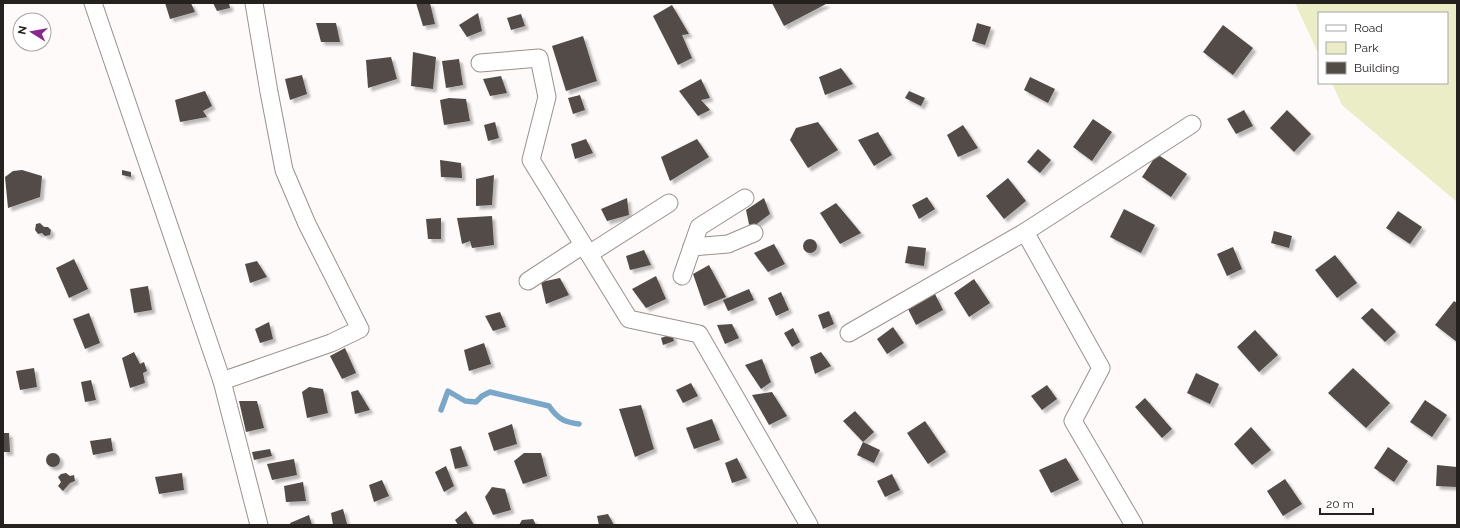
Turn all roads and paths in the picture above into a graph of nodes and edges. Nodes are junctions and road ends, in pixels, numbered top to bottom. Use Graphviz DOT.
graph roads {
  1 [pos="93,3"];
  2 [pos="254,3"];
  3 [pos="480,63"];
  4 [pos="1192,124"];
  5 [pos="745,198"];
  6 [pos="669,203"];
  7 [pos="1025,232"];
  8 [pos="754,233"];
  9 [pos="692,247"];
  10 [pos="586,250"];
  11 [pos="682,276"];
  12 [pos="528,281"];
  13 [pos="849,333"];
  14 [pos="222,381"];
  15 [pos="260,525"];
  16 [pos="809,525"];
  17 [pos="1134,525"];
  1 -- 14 [label="street"];
  2 -- 14 [label="street"];
  3 -- 10 [label="street"];
  4 -- 7 [label="street"];
  5 -- 9 [label="street"];
  6 -- 10 [label="street"];
  7 -- 13 [label="street"];
  7 -- 17 [label="street"];
  8 -- 9 [label="street"];
  9 -- 11 [label="street"];
  10 -- 12 [label="street"];
  10 -- 16 [label="street"];
  14 -- 15 [label="street"];
}
